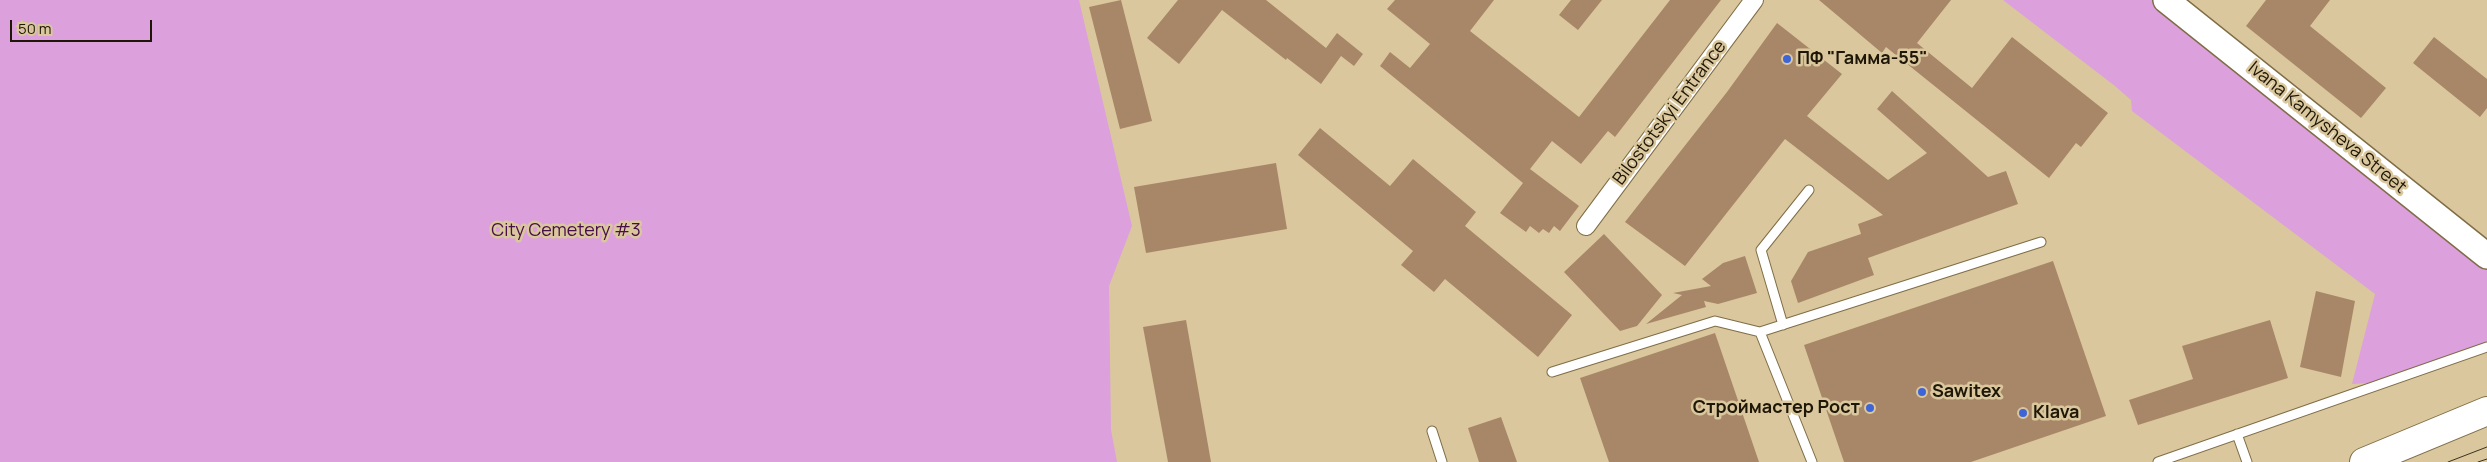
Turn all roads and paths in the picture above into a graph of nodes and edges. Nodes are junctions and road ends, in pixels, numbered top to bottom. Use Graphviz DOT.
graph roads {
  1 [pos="1754,0"];
  2 [pos="2166,0"];
  3 [pos="1809,190"];
  4 [pos="1586,226"];
  5 [pos="2041,242"];
  6 [pos="2487,256"];
  7 [pos="1783,325"];
  8 [pos="1760,332"];
  9 [pos="2487,347"];
  10 [pos="1552,372"];
  11 [pos="2487,411"];
  12 [pos="1432,431"];
  13 [pos="2237,434"];
  14 [pos="1442,462"];
  15 [pos="1812,462"];
  16 [pos="2158,462"];
  17 [pos="2248,462"];
  18 [pos="2364,462"];
  1 -- 4 [label="street, Bilostotskyi Entrance"];
  2 -- 6 [label="street, Ivana Kamysheva Street"];
  3 -- 7 [label="lane"];
  5 -- 7 [label="lane"];
  7 -- 8 [label="lane"];
  8 -- 10 [label="lane"];
  8 -- 15 [label="lane"];
  9 -- 13 [label="lane"];
  11 -- 18 [label="main road"];
  12 -- 14 [label="lane"];
  13 -- 16 [label="lane"];
  13 -- 17 [label="lane"];
}
